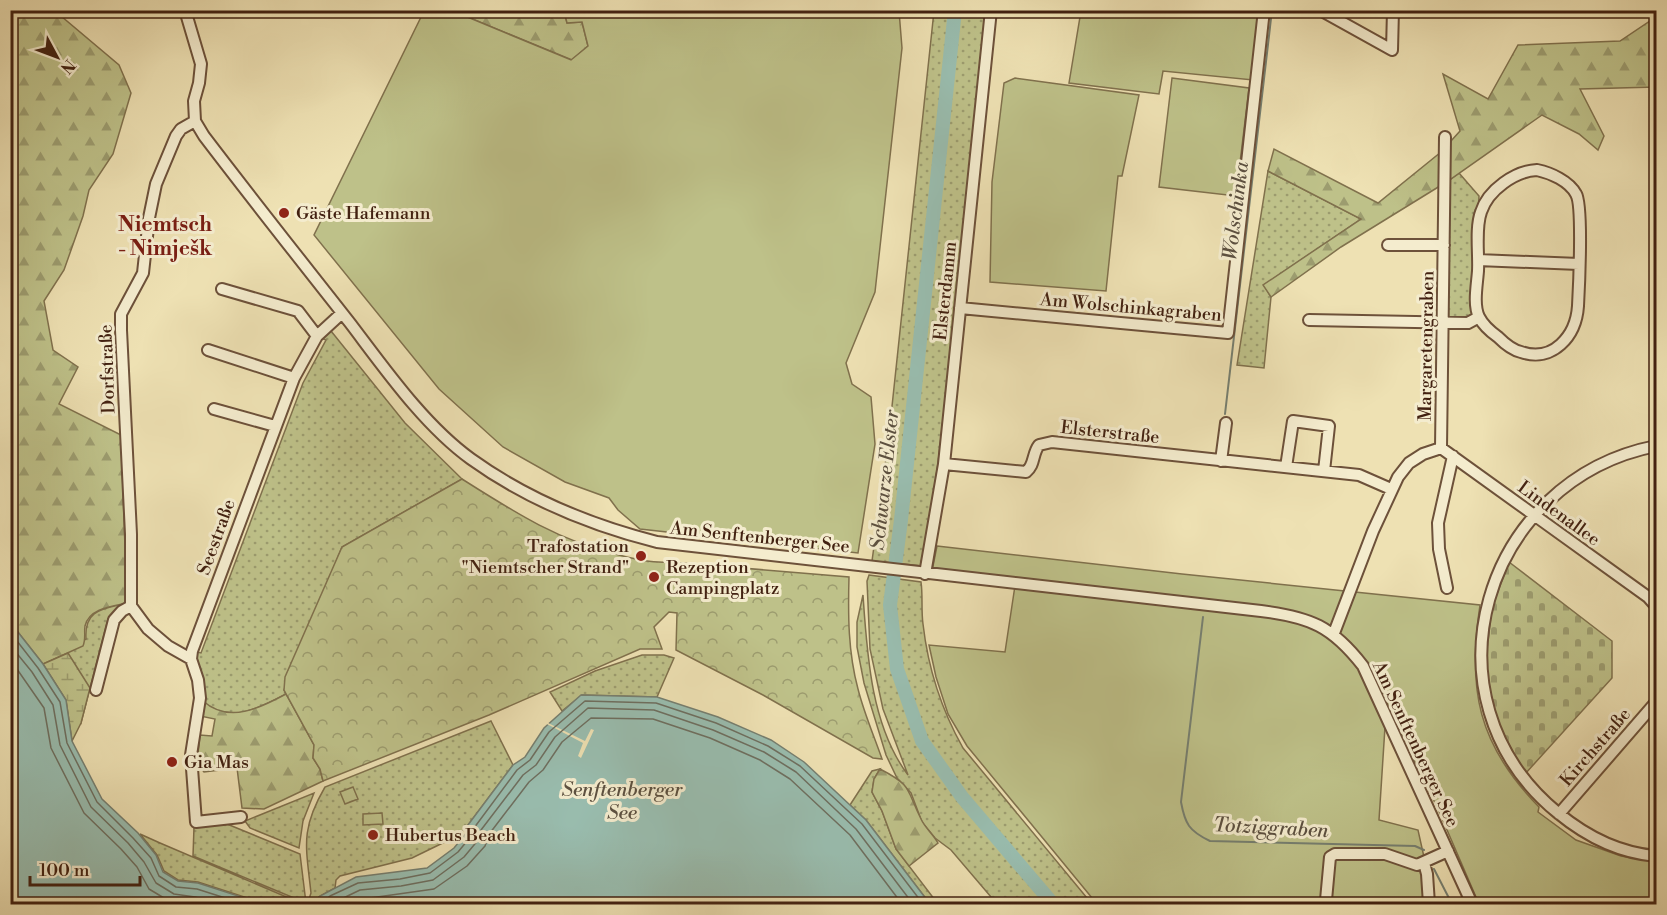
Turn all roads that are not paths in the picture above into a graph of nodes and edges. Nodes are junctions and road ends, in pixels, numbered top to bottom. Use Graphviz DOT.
graph roads {
  1 [pos="185,10"];
  2 [pos="991,10"];
  3 [pos="1264,10"];
  4 [pos="1320,10"];
  5 [pos="1393,10"];
  6 [pos="195,121"];
  7 [pos="1445,137"];
  8 [pos="1444,244"];
  9 [pos="1388,245"];
  10 [pos="1478,260"];
  11 [pos="1579,264"];
  12 [pos="222,289"];
  13 [pos="960,308"];
  14 [pos="342,313"];
  15 [pos="1479,317"];
  16 [pos="1309,320"];
  17 [pos="1443,323"];
  18 [pos="317,336"];
  19 [pos="208,350"];
  20 [pos="294,378"];
  21 [pos="214,409"];
  22 [pos="1226,423"];
  23 [pos="275,426"];
  24 [pos="1656,446"];
  25 [pos="1441,448"];
  26 [pos="1453,456"];
  27 [pos="1221,461"];
  28 [pos="944,464"];
  29 [pos="1286,467"];
  30 [pos="1324,471"];
  31 [pos="1391,489"];
  32 [pos="1534,515"];
  33 [pos="920,573"];
  34 [pos="1447,588"];
  35 [pos="131,606"];
  36 [pos="1656,606"];
  37 [pos="1334,633"];
  38 [pos="191,660"];
  39 [pos="96,690"];
  40 [pos="1656,702"];
  41 [pos="1558,814"];
  42 [pos="241,817"];
  43 [pos="1448,851"];
  44 [pos="1656,856"];
  45 [pos="1424,863"];
  46 [pos="1326,900"];
  47 [pos="1429,904"];
  48 [pos="1472,904"];
  1 -- 6 [label="street"];
  2 -- 13 [label="street, Elsterdamm"];
  3 -- 13 [label="street, Am Wolschinkagraben"];
  4 -- 5 [label="street"];
  6 -- 14 [label="street, Am Senftenberger See"];
  6 -- 35 [label="street, Dorfstraße"];
  7 -- 8 [label="street, Margaretengraben"];
  8 -- 9 [label="street, Margaretengraben"];
  8 -- 17 [label="street, Margaretengraben"];
  10 -- 11 [label="street"];
  10 -- 11 [label="street"];
  10 -- 15 [label="street"];
  11 -- 15 [label="street"];
  12 -- 18 [label="street"];
  13 -- 28 [label="street, Elsterdamm"];
  14 -- 18 [label="street, Seestraße"];
  14 -- 33 [label="street, Am Senftenberger See"];
  15 -- 17 [label="street"];
  16 -- 17 [label="street"];
  17 -- 25 [label="street, Margaretengraben"];
  18 -- 20 [label="street, Seestraße"];
  19 -- 20 [label="street"];
  20 -- 23 [label="street, Seestraße"];
  21 -- 23 [label="street"];
  22 -- 27 [label="street"];
  23 -- 38 [label="street, Seestraße"];
  24 -- 32 [label="street"];
  25 -- 26 [label="street, Lindenallee"];
  25 -- 31 [label="street"];
  26 -- 32 [label="street, Lindenallee"];
  26 -- 34 [label="street"];
  27 -- 28 [label="street, Elsterstraße"];
  27 -- 29 [label="street, Elsterstraße"];
  28 -- 33 [label="street, Elsterdamm"];
  29 -- 30 [label="street, Elsterstraße"];
  29 -- 30 [label="street"];
  30 -- 31 [label="street, Elsterstraße"];
  31 -- 37 [label="street"];
  32 -- 36 [label="street, Lindenallee"];
  32 -- 41 [label="street"];
  33 -- 37 [label="street, Am Senftenberger See"];
  35 -- 38 [label="street"];
  35 -- 39 [label="street"];
  37 -- 43 [label="street, Am Senftenberger See"];
  38 -- 42 [label="street"];
  40 -- 41 [label="street, Kirchstraße"];
  41 -- 44 [label="street"];
  43 -- 45 [label="street"];
  43 -- 48 [label="street, Am Senftenberger See"];
  45 -- 46 [label="street"];
  45 -- 47 [label="street"];
}
